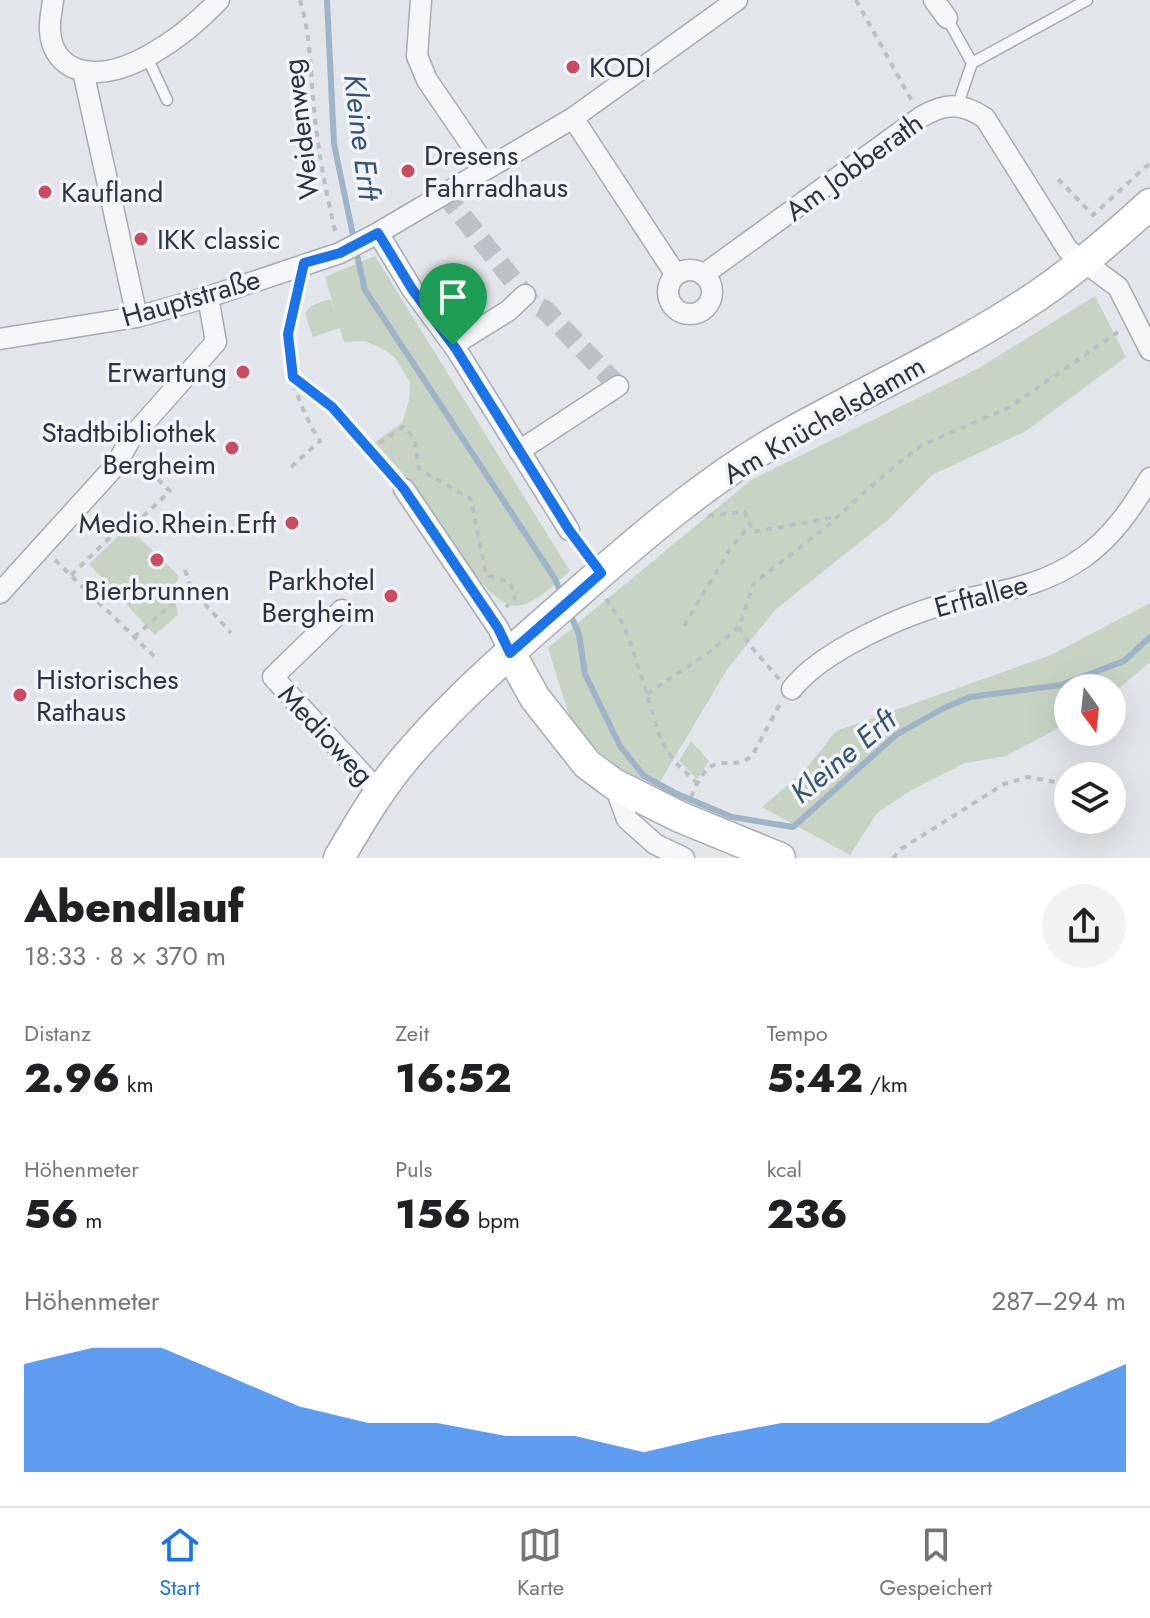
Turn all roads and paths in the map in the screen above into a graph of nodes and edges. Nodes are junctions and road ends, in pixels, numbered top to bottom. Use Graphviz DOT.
graph roads {
  1 [pos="53,0"];
  2 [pos="219,0"];
  3 [pos="300,0"];
  4 [pos="421,0"];
  5 [pos="737,0"];
  6 [pos="856,0"];
  7 [pos="934,0"];
  8 [pos="1087,0"];
  9 [pos="947,18"];
  10 [pos="147,57"];
  11 [pos="972,63"];
  12 [pos="83,71"];
  13 [pos="167,100"];
  14 [pos="957,107"];
  15 [pos="921,117"];
  16 [pos="573,118"];
  17 [pos="1150,163"];
  18 [pos="487,168"];
  19 [pos="1058,179"];
  20 [pos="1150,204"];
  21 [pos="378,233"];
  22 [pos="340,253"];
  23 [pos="1085,262"];
  24 [pos="304,263"];
  25 [pos="676,275"];
  26 [pos="703,275"];
  27 [pos="525,295"];
  28 [pos="208,297"];
  29 [pos="137,317"];
  30 [pos="1134,321"];
  31 [pos="0,339"];
  32 [pos="453,345"];
  33 [pos="1150,350"];
  34 [pos="293,377"];
  35 [pos="618,386"];
  36 [pos="369,450"];
  37 [pos="519,451"];
  38 [pos="116,465"];
  39 [pos="291,467"];
  40 [pos="1150,478"];
  41 [pos="404,489"];
  42 [pos="745,512"];
  43 [pos="838,517"];
  44 [pos="749,526"];
  45 [pos="569,530"];
  46 [pos="42,547"];
  47 [pos="185,570"];
  48 [pos="71,575"];
  49 [pos="584,587"];
  50 [pos="191,588"];
  51 [pos="0,593"];
  52 [pos="342,610"];
  53 [pos="492,619"];
  54 [pos="684,626"];
  55 [pos="739,627"];
  56 [pos="231,633"];
  57 [pos="134,637"];
  58 [pos="520,644"];
  59 [pos="155,657"];
  60 [pos="792,689"];
  61 [pos="647,694"];
  62 [pos="1054,782"];
  63 [pos="614,784"];
  64 [pos="380,793"];
  65 [pos="756,854"];
  66 [pos="339,858"];
  67 [pos="684,858"];
  68 [pos="893,858"];
  1 -- 12 [label="street"];
  2 -- 10 [label="street"];
  3 -- 22 [label="path, Weidenweg"];
  4 -- 18 [label="street"];
  5 -- 16 [label="street, Hauptstraße"];
  6 -- 15 [label="path"];
  7 -- 9 [label="street"];
  8 -- 11 [label="lane"];
  9 -- 11 [label="lane"];
  10 -- 12 [label="street"];
  10 -- 13 [label="lane"];
  11 -- 14 [label="lane"];
  12 -- 29 [label="street"];
  14 -- 15 [label="street, Am Jobberath"];
  14 -- 23 [label="street, Am Jobberath"];
  15 -- 26 [label="street, Am Jobberath"];
  16 -- 18 [label="street, Hauptstraße"];
  16 -- 25 [label="street"];
  17 -- 19 [label="path"];
  18 -- 21 [label="street, Hauptstraße"];
  20 -- 23 [label="main road, Am Knüchelsdamm"];
  21 -- 22 [label="street, Hauptstraße"];
  21 -- 32 [label="street"];
  22 -- 24 [label="street, Hauptstraße"];
  23 -- 30 [label="street"];
  23 -- 49 [label="main road, Am Knüchelsdamm"];
  24 -- 28 [label="street, Hauptstraße"];
  24 -- 34 [label="path"];
  25 -- 26 [label="street"];
  25 -- 26 [label="street"];
  27 -- 32 [label="street"];
  28 -- 29 [label="street, Hauptstraße"];
  28 -- 38 [label="street"];
  29 -- 31 [label="street, Hauptstraße"];
  30 -- 33 [label="street"];
  30 -- 43 [label="path"];
  32 -- 37 [label="street"];
  34 -- 36 [label="path"];
  34 -- 39 [label="path"];
  35 -- 37 [label="street"];
  36 -- 41 [label="path"];
  36 -- 53 [label="path"];
  37 -- 45 [label="street"];
  38 -- 46 [label="street"];
  38 -- 48 [label="path"];
  40 -- 60 [label="street, Erftallee"];
  41 -- 53 [label="street"];
  42 -- 44 [label="path"];
  43 -- 44 [label="path"];
  43 -- 55 [label="path"];
  44 -- 54 [label="path"];
  46 -- 48 [label="path"];
  46 -- 51 [label="street"];
  47 -- 50 [label="path"];
  48 -- 57 [label="path"];
  49 -- 58 [label="main road, Am Knüchelsdamm"];
  49 -- 61 [label="path"];
  50 -- 56 [label="path"];
  50 -- 57 [label="path"];
  52 -- 64 [label="street, Medioweg"];
  53 -- 58 [label="street"];
  55 -- 60 [label="path"];
  55 -- 61 [label="path"];
  57 -- 59 [label="path"];
  58 -- 63 [label="main road"];
  58 -- 64 [label="main road, Am Knüchelsdamm"];
  60 -- 61 [label="path"];
  62 -- 68 [label="path"];
  63 -- 65 [label="main road"];
  63 -- 67 [label="street"];
  64 -- 66 [label="main road, Am Knüchelsdamm"];
}
